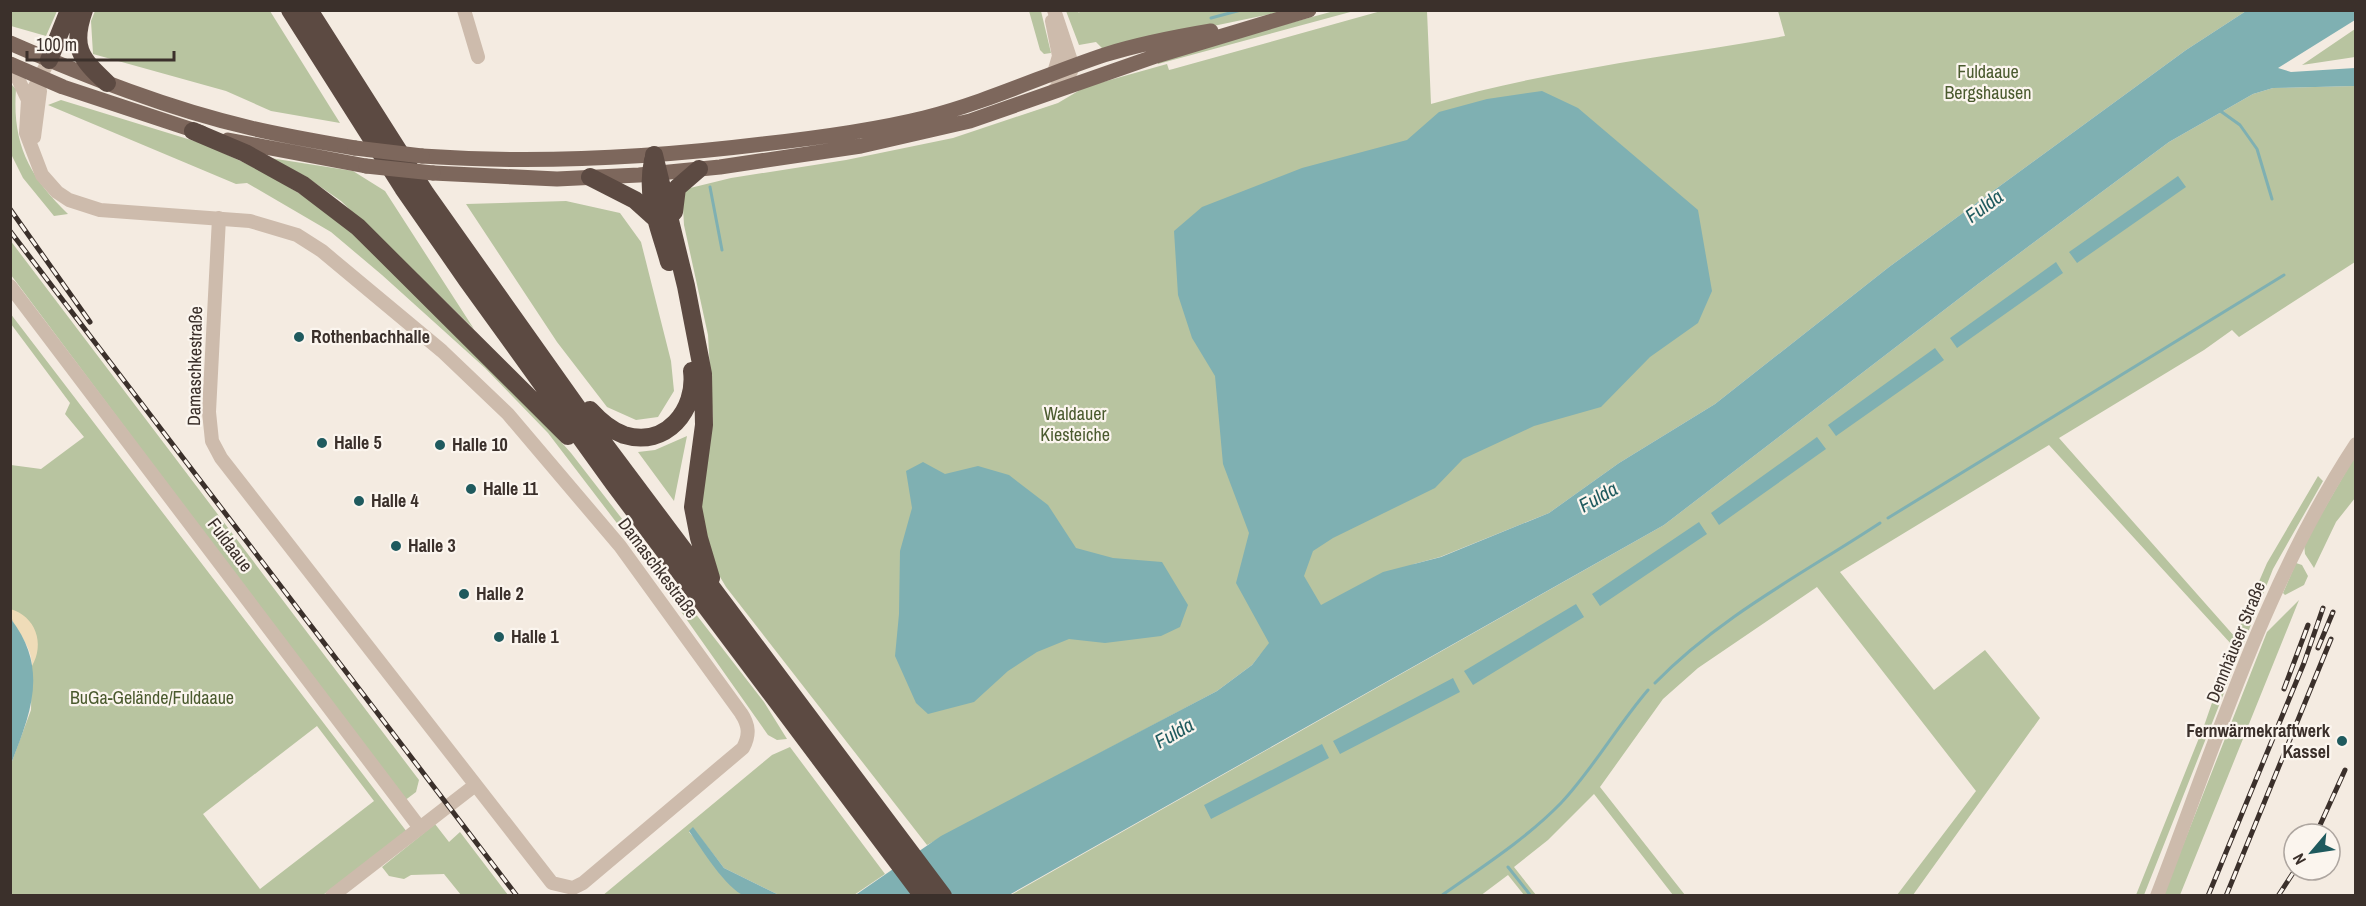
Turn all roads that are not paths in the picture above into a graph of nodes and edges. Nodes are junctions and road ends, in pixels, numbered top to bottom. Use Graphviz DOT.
graph roads {
  1 [pos="69,10"];
  2 [pos="84,10"];
  3 [pos="290,10"];
  4 [pos="309,10"];
  5 [pos="464,10"];
  6 [pos="1049,10"];
  7 [pos="1054,10"];
  8 [pos="1309,10"];
  9 [pos="1267,22"];
  10 [pos="10,43"];
  11 [pos="478,57"];
  12 [pos="49,60"];
  13 [pos="11,64"];
  14 [pos="1073,67"];
  15 [pos="1053,76"];
  16 [pos="41,77"];
  17 [pos="106,83"];
  18 [pos="63,87"];
  19 [pos="1044,96"];
  20 [pos="32,102"];
  21 [pos="193,131"];
  22 [pos="654,155"];
  23 [pos="699,169"];
  24 [pos="656,174"];
  25 [pos="590,177"];
  26 [pos="219,218"];
  27 [pos="655,218"];
  28 [pos="672,226"];
  29 [pos="10,285"];
  30 [pos="533,346"];
  31 [pos="2355,444"];
  32 [pos="614,484"];
  33 [pos="725,606"];
  34 [pos="794,710"];
  35 [pos="474,786"];
  36 [pos="420,828"];
  37 [pos="332,896"];
  38 [pos="923,896"];
  39 [pos="943,896"];
  40 [pos="2157,896"];
  1 -- 12 [label="highway"];
  2 -- 17 [label="highway"];
  3 -- 32 [label="highway"];
  4 -- 30 [label="highway"];
  5 -- 11 [label="street"];
  6 -- 15 [label="street"];
  7 -- 14 [label="street"];
  8 -- 9 [label="main road"];
  9 -- 14 [label="main road"];
  9 -- 19 [label="main road"];
  10 -- 12 [label="main road"];
  12 -- 16 [label="street, Damaschkestraße"];
  12 -- 17 [label="main road"];
  13 -- 16 [label="main road"];
  13 -- 20 [label="street, Damaschkestraße"];
  14 -- 15 [label="main road"];
  14 -- 19 [label="street"];
  15 -- 22 [label="main road"];
  16 -- 18 [label="main road"];
  16 -- 20 [label="street, Damaschkestraße"];
  17 -- 22 [label="main road, bridge"];
  18 -- 20 [label="street"];
  18 -- 21 [label="main road"];
  19 -- 23 [label="main road"];
  20 -- 26 [label="street, Damaschkestraße"];
  21 -- 25 [label="main road, bridge"];
  21 -- 32 [label="highway"];
  22 -- 24 [label="highway"];
  23 -- 24 [label="main road"];
  23 -- 28 [label="highway"];
  24 -- 25 [label="main road"];
  24 -- 27 [label="highway"];
  24 -- 28 [label="highway"];
  25 -- 27 [label="highway"];
  26 -- 35 [label="street, Damaschkestraße"];
  26 -- 35 [label="street, Damaschkestraße"];
  27 -- 30 [label="highway"];
  28 -- 33 [label="highway"];
  29 -- 36 [label="street, Fuldaaue"];
  30 -- 33 [label="highway"];
  31 -- 40 [label="street, Dennhäuser Straße"];
  32 -- 34 [label="highway"];
  33 -- 34 [label="highway"];
  34 -- 38 [label="highway"];
  34 -- 39 [label="highway"];
  35 -- 36 [label="street"];
  36 -- 37 [label="street"];
}
